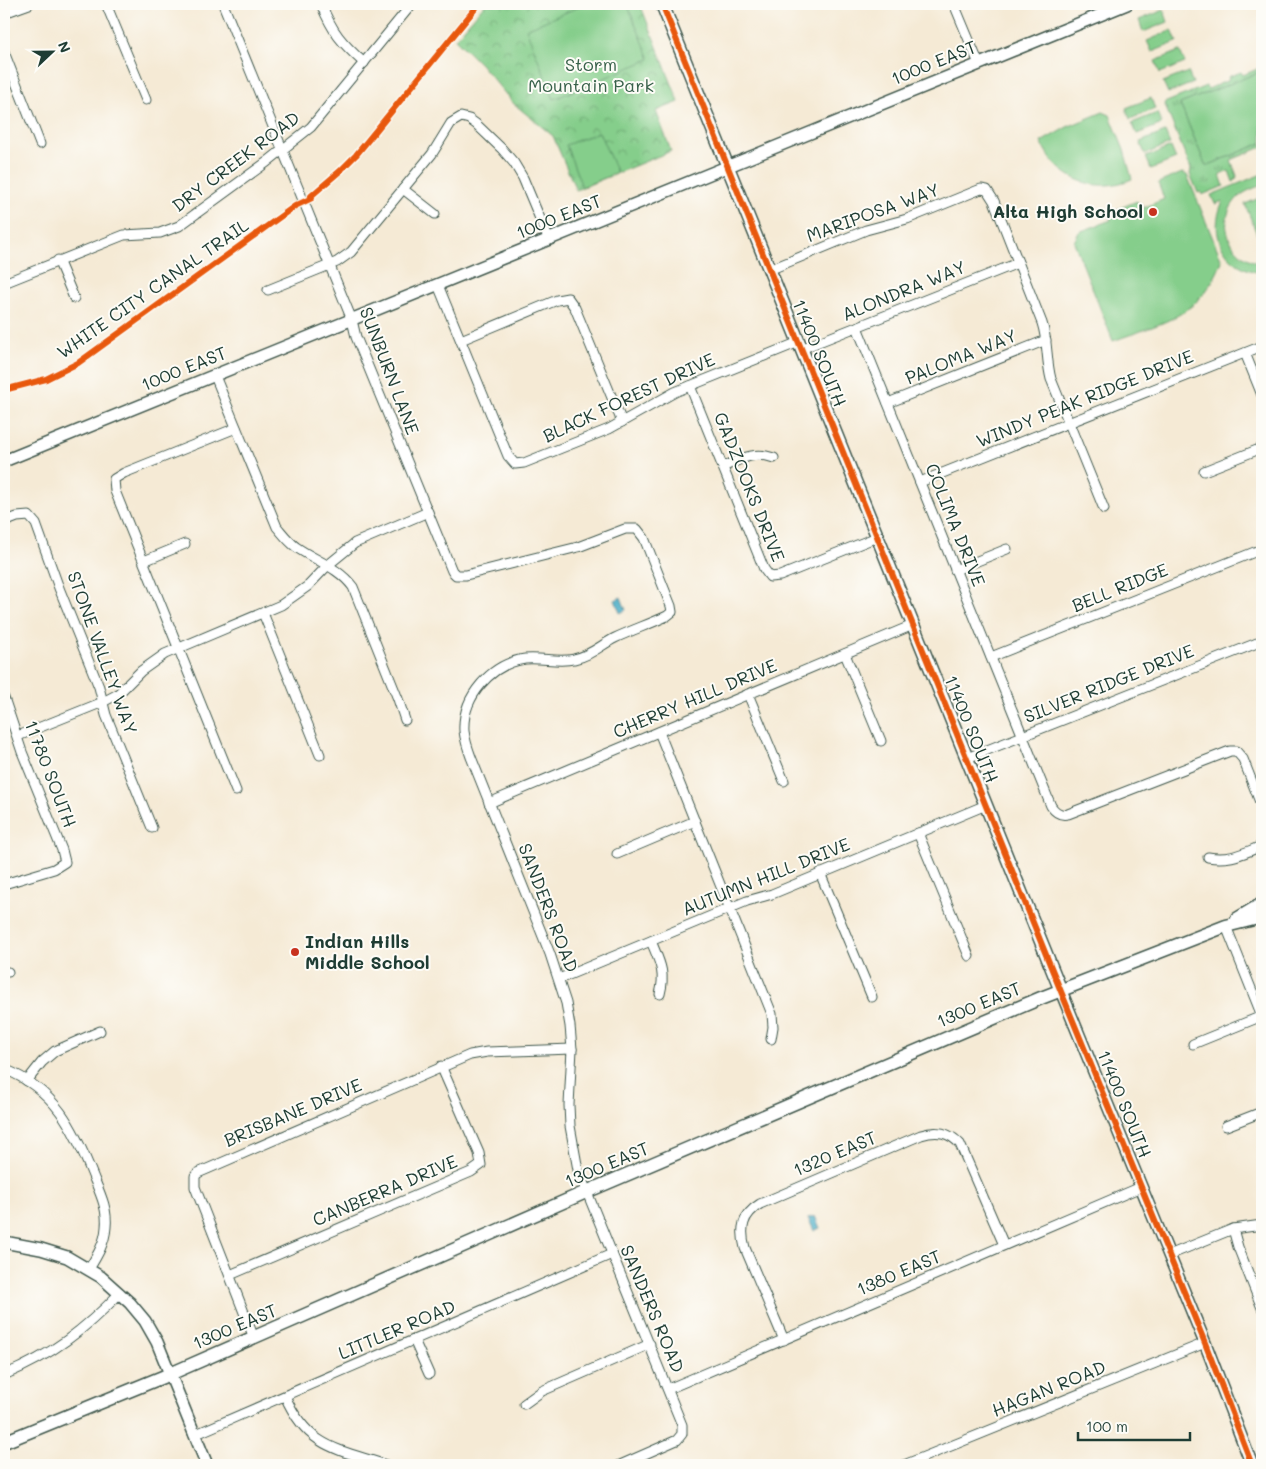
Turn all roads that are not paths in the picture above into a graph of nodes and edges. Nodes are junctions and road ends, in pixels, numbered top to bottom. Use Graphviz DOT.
graph roads {
  1 [pos="29,4"];
  2 [pos="106,4"];
  3 [pos="223,4"];
  4 [pos="321,4"];
  5 [pos="412,4"];
  6 [pos="663,4"];
  7 [pos="954,4"];
  8 [pos="1127,4"];
  9 [pos="4,13"];
  10 [pos="4,52"];
  11 [pos="364,63"];
  12 [pos="978,64"];
  13 [pos="146,100"];
  14 [pos="40,144"];
  15 [pos="283,150"];
  16 [pos="728,166"];
  17 [pos="403,189"];
  18 [pos="435,214"];
  19 [pos="549,240"];
  20 [pos="58,260"];
  21 [pos="1018,263"];
  22 [pos="329,265"];
  23 [pos="769,270"];
  24 [pos="4,283"];
  25 [pos="438,285"];
  26 [pos="268,290"];
  27 [pos="74,298"];
  28 [pos="352,320"];
  29 [pos="857,327"];
  30 [pos="460,340"];
  31 [pos="1046,340"];
  32 [pos="800,346"];
  33 [pos="1262,346"];
  34 [pos="1246,353"];
  35 [pos="215,376"];
  36 [pos="690,386"];
  37 [pos="1262,395"];
  38 [pos="888,403"];
  39 [pos="622,422"];
  40 [pos="1069,423"];
  41 [pos="236,428"];
  42 [pos="1262,448"];
  43 [pos="774,458"];
  44 [pos="4,461"];
  45 [pos="723,467"];
  46 [pos="1204,471"];
  47 [pos="920,482"];
  48 [pos="1104,509"];
  49 [pos="428,512"];
  50 [pos="4,522"];
  51 [pos="637,528"];
  52 [pos="877,537"];
  53 [pos="186,544"];
  54 [pos="1007,549"];
  55 [pos="1262,549"];
  56 [pos="144,561"];
  57 [pos="328,565"];
  58 [pos="955,570"];
  59 [pos="263,613"];
  60 [pos="913,626"];
  61 [pos="1262,641"];
  62 [pos="179,648"];
  63 [pos="845,654"];
  64 [pos="991,657"];
  65 [pos="748,694"];
  66 [pos="4,698"];
  67 [pos="103,702"];
  68 [pos="405,720"];
  69 [pos="658,732"];
  70 [pos="18,736"];
  71 [pos="1023,736"];
  72 [pos="881,741"];
  73 [pos="320,755"];
  74 [pos="967,758"];
  75 [pos="784,782"];
  76 [pos="236,791"];
  77 [pos="489,803"];
  78 [pos="986,804"];
  79 [pos="1262,807"];
  80 [pos="695,821"];
  81 [pos="152,828"];
  82 [pos="918,833"];
  83 [pos="1262,846"];
  84 [pos="617,854"];
  85 [pos="1208,857"];
  86 [pos="820,873"];
  87 [pos="4,884"];
  88 [pos="1262,904"];
  89 [pos="730,908"];
  90 [pos="1262,917"];
  91 [pos="1226,926"];
  92 [pos="651,941"];
  93 [pos="969,956"];
  94 [pos="559,979"];
  95 [pos="1061,991"];
  96 [pos="660,994"];
  97 [pos="872,997"];
  98 [pos="1262,1016"];
  99 [pos="100,1031"];
  100 [pos="771,1039"];
  101 [pos="1193,1044"];
  102 [pos="572,1049"];
  103 [pos="442,1066"];
  104 [pos="4,1069"];
  105 [pos="27,1081"];
  106 [pos="1262,1112"];
  107 [pos="1226,1126"];
  108 [pos="1141,1187"];
  109 [pos="586,1192"];
  110 [pos="1262,1225"];
  111 [pos="1233,1229"];
  112 [pos="4,1242"];
  113 [pos="1004,1245"];
  114 [pos="612,1254"];
  115 [pos="1169,1255"];
  116 [pos="89,1269"];
  117 [pos="230,1275"];
  118 [pos="120,1293"];
  119 [pos="1262,1308"];
  120 [pos="254,1338"];
  121 [pos="414,1340"];
  122 [pos="784,1340"];
  123 [pos="650,1344"];
  124 [pos="1205,1344"];
  125 [pos="170,1374"];
  126 [pos="429,1374"];
  127 [pos="4,1375"];
  128 [pos="668,1390"];
  129 [pos="285,1396"];
  130 [pos="524,1404"];
  131 [pos="194,1435"];
  132 [pos="4,1442"];
  133 [pos="207,1465"];
  134 [pos="386,1465"];
  135 [pos="620,1465"];
  136 [pos="904,1465"];
  137 [pos="1252,1465"];
  1 -- 9 [label="street"];
  2 -- 13 [label="street"];
  3 -- 15 [label="street, SUNBURN LANE"];
  4 -- 11 [label="street"];
  5 -- 11 [label="street, DRY CREEK ROAD"];
  6 -- 16 [label="main road, 11400 SOUTH"];
  7 -- 12 [label="street"];
  8 -- 12 [label="street, 1000 EAST"];
  10 -- 14 [label="street"];
  11 -- 15 [label="street, DRY CREEK ROAD"];
  12 -- 16 [label="street, 1000 EAST"];
  15 -- 20 [label="street, DRY CREEK ROAD"];
  15 -- 22 [label="street, SUNBURN LANE"];
  16 -- 19 [label="street, 1000 EAST"];
  16 -- 23 [label="main road, 11400 SOUTH"];
  17 -- 18 [label="street"];
  17 -- 19 [label="street"];
  17 -- 22 [label="street"];
  19 -- 25 [label="street, 1000 EAST"];
  20 -- 24 [label="street, DRY CREEK ROAD"];
  20 -- 27 [label="street"];
  21 -- 23 [label="street, MARIPOSA WAY"];
  21 -- 29 [label="street, ALONDRA WAY"];
  21 -- 31 [label="street"];
  22 -- 26 [label="street"];
  22 -- 28 [label="street, SUNBURN LANE"];
  23 -- 32 [label="main road, 11400 SOUTH"];
  25 -- 28 [label="street, 1000 EAST"];
  25 -- 30 [label="street, BLACK FOREST DRIVE"];
  28 -- 35 [label="street, 1000 EAST"];
  28 -- 49 [label="street, SUNBURN LANE"];
  29 -- 32 [label="street, ALONDRA WAY"];
  29 -- 38 [label="street, COLIMA DRIVE"];
  30 -- 39 [label="street, BLACK FOREST DRIVE"];
  30 -- 39 [label="street"];
  31 -- 38 [label="street, PALOMA WAY"];
  31 -- 40 [label="street"];
  32 -- 36 [label="street, BLACK FOREST DRIVE"];
  32 -- 52 [label="main road, 11400 SOUTH"];
  33 -- 34 [label="street, WINDY PEAK RIDGE DRIVE"];
  34 -- 37 [label="street"];
  34 -- 40 [label="street, WINDY PEAK RIDGE DRIVE"];
  35 -- 41 [label="street"];
  35 -- 44 [label="street, 1000 EAST"];
  36 -- 39 [label="street, BLACK FOREST DRIVE"];
  36 -- 45 [label="street, GADZOOKS DRIVE"];
  38 -- 47 [label="street, COLIMA DRIVE"];
  40 -- 47 [label="street, WINDY PEAK RIDGE DRIVE"];
  40 -- 48 [label="street"];
  41 -- 56 [label="street"];
  41 -- 57 [label="street"];
  42 -- 46 [label="street"];
  43 -- 45 [label="street"];
  45 -- 52 [label="street, GADZOOKS DRIVE"];
  47 -- 58 [label="street, COLIMA DRIVE"];
  49 -- 51 [label="street, SUNBURN LANE"];
  49 -- 57 [label="street"];
  50 -- 67 [label="street, STONE VALLEY WAY"];
  51 -- 77 [label="street, SANDERS ROAD"];
  52 -- 60 [label="main road, 11400 SOUTH"];
  53 -- 56 [label="street"];
  54 -- 58 [label="street"];
  55 -- 64 [label="street, BELL RIDGE"];
  56 -- 62 [label="street"];
  57 -- 59 [label="street"];
  57 -- 68 [label="street"];
  58 -- 64 [label="street, COLIMA DRIVE"];
  59 -- 62 [label="street"];
  59 -- 73 [label="street"];
  60 -- 63 [label="street, CHERRY HILL DRIVE"];
  60 -- 74 [label="main road, 11400 SOUTH"];
  61 -- 71 [label="street, SILVER RIDGE DRIVE"];
  62 -- 67 [label="street"];
  62 -- 76 [label="street"];
  63 -- 65 [label="street, CHERRY HILL DRIVE"];
  63 -- 72 [label="street"];
  64 -- 71 [label="street, COLIMA DRIVE"];
  65 -- 69 [label="street, CHERRY HILL DRIVE"];
  65 -- 75 [label="street"];
  66 -- 70 [label="street, 11780 SOUTH"];
  67 -- 70 [label="street"];
  67 -- 81 [label="street, STONE VALLEY WAY"];
  69 -- 77 [label="street, CHERRY HILL DRIVE"];
  69 -- 80 [label="street"];
  70 -- 87 [label="street, 11780 SOUTH"];
  71 -- 74 [label="street, SILVER RIDGE DRIVE"];
  71 -- 79 [label="street, COLIMA DRIVE"];
  74 -- 78 [label="main road, 11400 SOUTH"];
  77 -- 94 [label="street, SANDERS ROAD"];
  78 -- 82 [label="street, AUTUMN HILL DRIVE"];
  78 -- 95 [label="main road, 11400 SOUTH"];
  80 -- 84 [label="street"];
  80 -- 89 [label="street"];
  82 -- 86 [label="street, AUTUMN HILL DRIVE"];
  82 -- 93 [label="street"];
  83 -- 85 [label="street"];
  86 -- 89 [label="street, AUTUMN HILL DRIVE"];
  86 -- 97 [label="street"];
  88 -- 91 [label="main road, 1300 EAST"];
  89 -- 92 [label="street, AUTUMN HILL DRIVE"];
  89 -- 100 [label="street"];
  90 -- 91 [label="main road, 1300 EAST"];
  91 -- 95 [label="main road, 1300 EAST"];
  91 -- 98 [label="street"];
  92 -- 94 [label="street, AUTUMN HILL DRIVE"];
  92 -- 96 [label="street"];
  94 -- 102 [label="street, SANDERS ROAD"];
  95 -- 108 [label="street, 11400 SOUTH"];
  95 -- 109 [label="main road, 1300 EAST"];
  98 -- 101 [label="street"];
  99 -- 105 [label="street"];
  102 -- 103 [label="street, BRISBANE DRIVE"];
  102 -- 109 [label="street, SANDERS ROAD"];
  103 -- 117 [label="street, BRISBANE DRIVE"];
  103 -- 117 [label="street, CANBERRA DRIVE"];
  104 -- 105 [label="street"];
  105 -- 116 [label="street"];
  106 -- 107 [label="street"];
  108 -- 113 [label="street, 1380 EAST"];
  108 -- 115 [label="street, 11400 SOUTH"];
  109 -- 114 [label="street, SANDERS ROAD"];
  109 -- 120 [label="main road, 1300 EAST"];
  110 -- 111 [label="street"];
  111 -- 115 [label="street"];
  111 -- 119 [label="street"];
  112 -- 116 [label="street"];
  113 -- 122 [label="street, 1380 EAST"];
  113 -- 122 [label="street, 1320 EAST"];
  114 -- 121 [label="street, LITTLER ROAD"];
  114 -- 123 [label="street, SANDERS ROAD"];
  115 -- 124 [label="street, 11400 SOUTH"];
  116 -- 118 [label="street"];
  117 -- 120 [label="street, BRISBANE DRIVE"];
  118 -- 125 [label="street"];
  118 -- 127 [label="street"];
  120 -- 125 [label="main road, 1300 EAST"];
  121 -- 126 [label="street"];
  121 -- 129 [label="street, LITTLER ROAD"];
  122 -- 128 [label="street, 1380 EAST"];
  123 -- 128 [label="street, SANDERS ROAD"];
  123 -- 130 [label="street"];
  124 -- 136 [label="street, HAGAN ROAD"];
  124 -- 137 [label="street, 11400 SOUTH"];
  125 -- 131 [label="street"];
  125 -- 132 [label="main road, 1300 EAST"];
  128 -- 135 [label="street, SANDERS ROAD"];
  129 -- 131 [label="street, LITTLER ROAD"];
  129 -- 134 [label="street"];
  131 -- 133 [label="street"];
}
